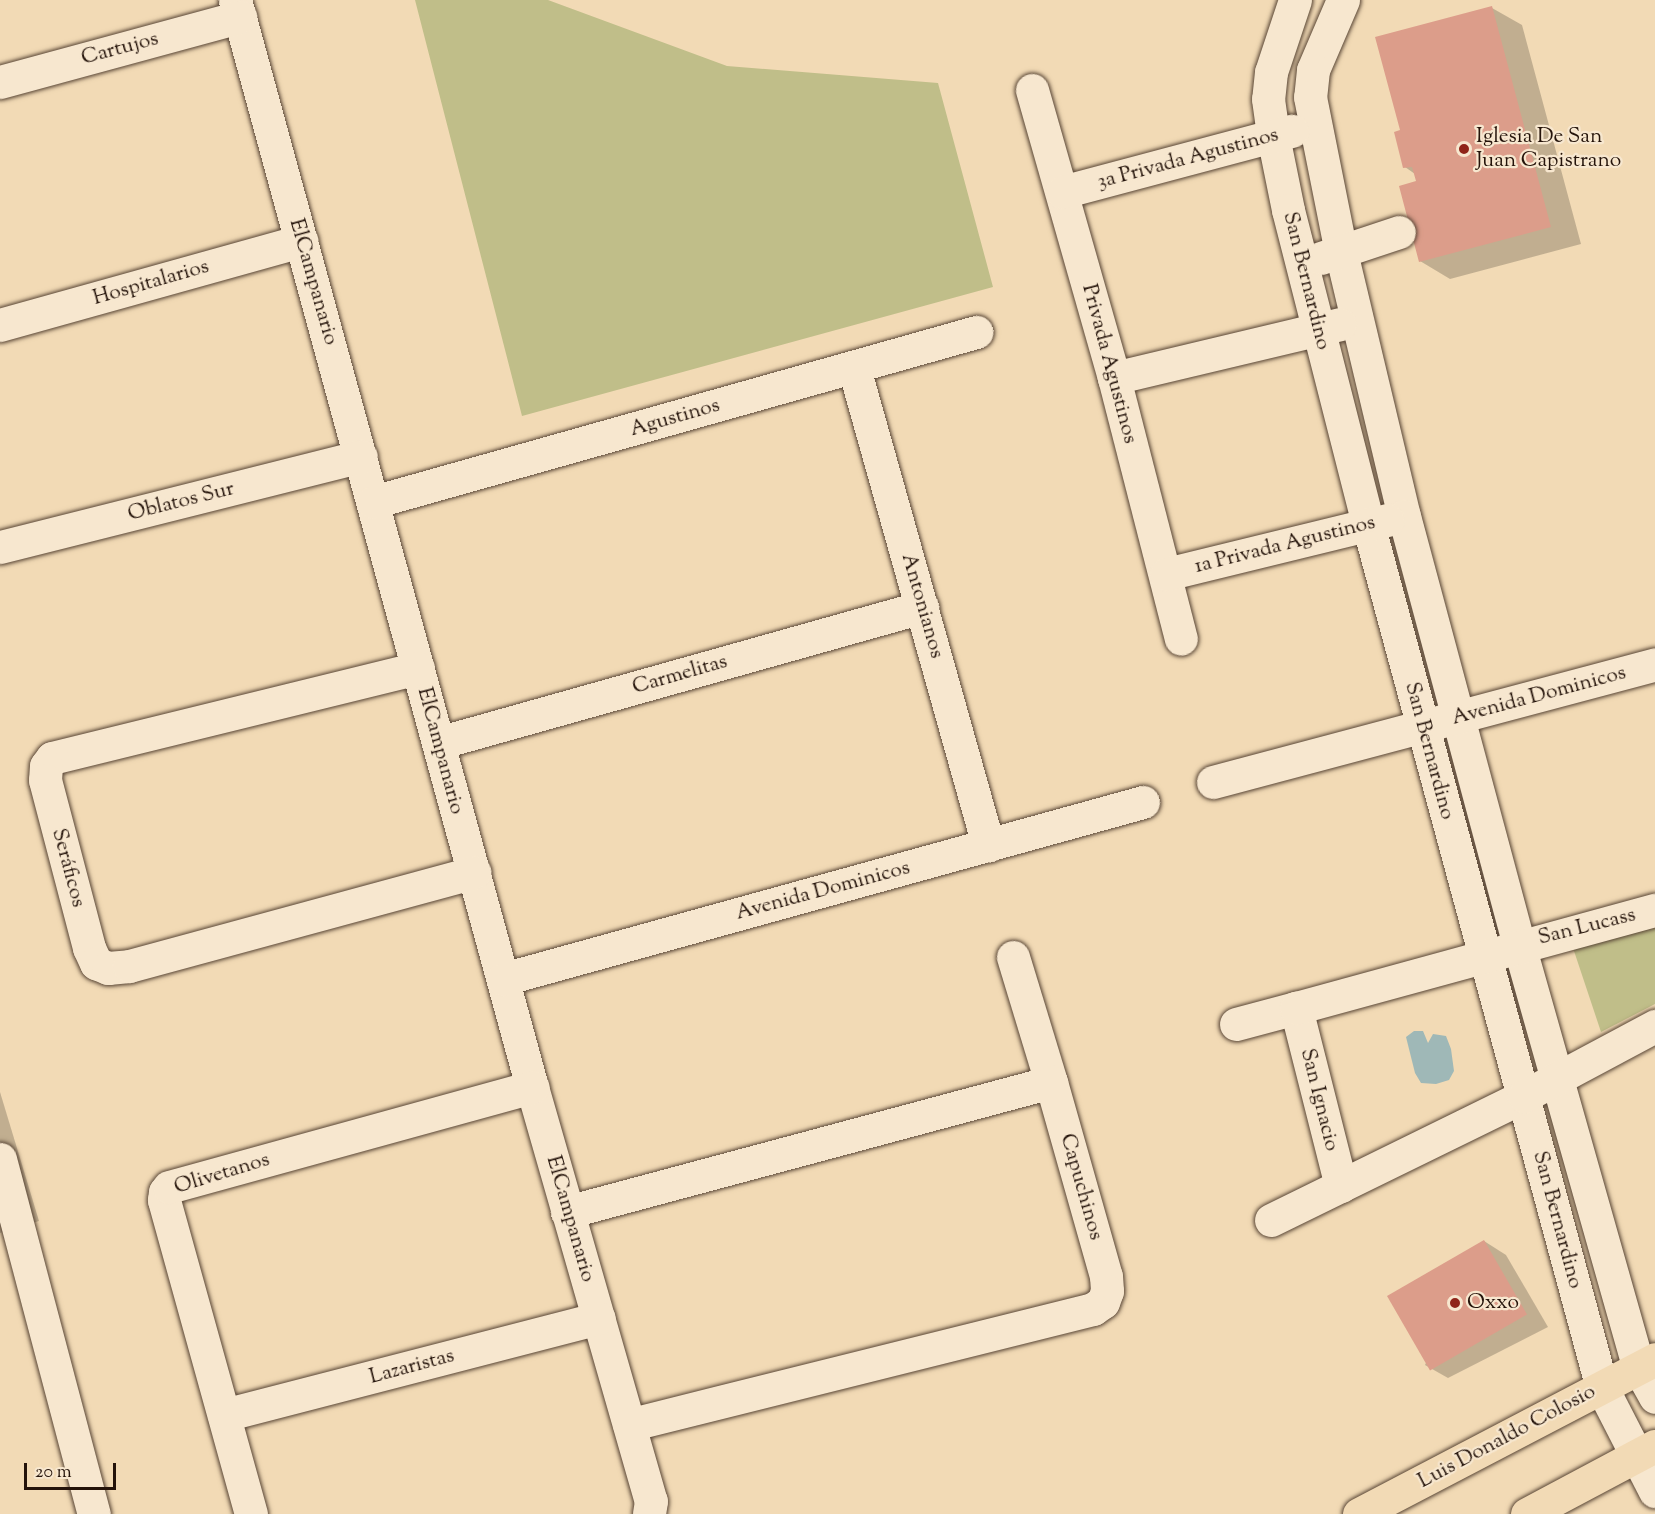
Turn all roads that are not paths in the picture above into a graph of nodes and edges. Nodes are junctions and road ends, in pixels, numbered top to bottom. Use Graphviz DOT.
graph roads {
  1 [pos="1295,0"];
  2 [pos="1343,0"];
  3 [pos="237,8"];
  4 [pos="0,82"];
  5 [pos="1032,90"];
  6 [pos="1314,126"];
  7 [pos="1273,136"];
  8 [pos="1062,192"];
  9 [pos="1400,232"];
  10 [pos="301,241"];
  11 [pos="1341,252"];
  12 [pos="1302,264"];
  13 [pos="1356,320"];
  14 [pos="0,326"];
  15 [pos="1319,329"];
  16 [pos="975,332"];
  17 [pos="854,368"];
  18 [pos="1114,378"];
  19 [pos="361,456"];
  20 [pos="373,502"];
  21 [pos="1404,516"];
  22 [pos="1368,524"];
  23 [pos="0,547"];
  24 [pos="1166,574"];
  25 [pos="922,607"];
  26 [pos="1181,639"];
  27 [pos="1655,664"];
  28 [pos="418,669"];
  29 [pos="1459,718"];
  30 [pos="1422,728"];
  31 [pos="438,743"];
  32 [pos="1213,782"];
  33 [pos="1143,802"];
  34 [pos="988,846"];
  35 [pos="474,872"];
  36 [pos="1655,909"];
  37 [pos="1519,945"];
  38 [pos="1485,954"];
  39 [pos="1013,957"];
  40 [pos="503,979"];
  41 [pos="1296,1008"];
  42 [pos="1236,1024"];
  43 [pos="1655,1026"];
  44 [pos="1556,1079"];
  45 [pos="1051,1082"];
  46 [pos="532,1087"];
  47 [pos="1524,1096"];
  48 [pos="0,1159"];
  49 [pos="1341,1186"];
  50 [pos="567,1212"];
  51 [pos="1271,1220"];
  52 [pos="599,1318"];
  53 [pos="1647,1364"];
  54 [pos="1602,1388"];
  55 [pos="1655,1396"];
  56 [pos="224,1415"];
  57 [pos="629,1425"];
  58 [pos="1645,1451"];
  59 [pos="1655,1491"];
  60 [pos="654,1510"];
  61 [pos="94,1514"];
  62 [pos="251,1514"];
  63 [pos="1359,1514"];
  64 [pos="1527,1514"];
  1 -- 7 [label="street, San Bernardino"];
  2 -- 6 [label="street, San Bernardino"];
  3 -- 4 [label="street, Cartujos"];
  3 -- 10 [label="street, ElCampanario"];
  5 -- 8 [label="street, Privada Agustinos"];
  6 -- 7 [label="street, 3a Privada Agustinos"];
  6 -- 11 [label="street, San Bernardino"];
  7 -- 8 [label="street, 3a Privada Agustinos"];
  7 -- 12 [label="street, San Bernardino"];
  8 -- 18 [label="street, Privada Agustinos"];
  9 -- 11 [label="street"];
  10 -- 14 [label="street, Hospitalarios"];
  10 -- 19 [label="street, ElCampanario"];
  11 -- 12 [label="street"];
  11 -- 13 [label="street, San Bernardino"];
  12 -- 15 [label="street, San Bernardino"];
  13 -- 15 [label="street"];
  13 -- 21 [label="street, San Bernardino"];
  15 -- 18 [label="street"];
  15 -- 22 [label="street, San Bernardino"];
  16 -- 17 [label="street, Agustinos"];
  17 -- 20 [label="street, Agustinos"];
  17 -- 25 [label="street, Antonianos"];
  18 -- 24 [label="street, Privada Agustinos"];
  19 -- 20 [label="street, ElCampanario"];
  19 -- 23 [label="street, Oblatos Sur"];
  20 -- 28 [label="street, ElCampanario"];
  21 -- 22 [label="street, 1a Privada Agustinos"];
  21 -- 29 [label="street, San Bernardino"];
  22 -- 24 [label="street, 1a Privada Agustinos"];
  22 -- 30 [label="street, San Bernardino"];
  24 -- 26 [label="street, Privada Agustinos"];
  25 -- 31 [label="street, Carmelitas"];
  25 -- 34 [label="street, Antonianos"];
  27 -- 29 [label="street, Avenida Dominicos"];
  28 -- 31 [label="street, ElCampanario"];
  28 -- 35 [label="street, Seráficos"];
  29 -- 30 [label="street, Avenida Dominicos"];
  29 -- 37 [label="street, San Bernardino"];
  30 -- 32 [label="street, Avenida Dominicos"];
  30 -- 38 [label="street, San Bernardino"];
  31 -- 35 [label="street, ElCampanario"];
  33 -- 34 [label="street, Avenida Dominicos"];
  34 -- 40 [label="street, Avenida Dominicos"];
  35 -- 40 [label="street, ElCampanario"];
  36 -- 37 [label="street, San Lucass"];
  37 -- 38 [label="street, San Lucass"];
  37 -- 44 [label="street, San Bernardino"];
  38 -- 41 [label="street"];
  38 -- 47 [label="street, San Bernardino"];
  39 -- 45 [label="street"];
  40 -- 46 [label="street, ElCampanario"];
  41 -- 42 [label="street"];
  41 -- 49 [label="street, San Ignacio"];
  43 -- 44 [label="street"];
  44 -- 47 [label="street"];
  44 -- 53 [label="street, San Bernardino"];
  45 -- 50 [label="street"];
  45 -- 57 [label="street, Capuchinos"];
  46 -- 50 [label="street, ElCampanario"];
  46 -- 56 [label="street, Olivetanos"];
  47 -- 49 [label="street"];
  47 -- 54 [label="street, San Bernardino"];
  48 -- 61 [label="street"];
  49 -- 51 [label="street"];
  50 -- 52 [label="street, ElCampanario"];
  52 -- 56 [label="street, Lazaristas"];
  52 -- 57 [label="street, ElCampanario"];
  53 -- 54 [label="main road, Luis Donaldo Colosio"];
  53 -- 55 [label="street, San Bernardino"];
  54 -- 58 [label="street, San Bernardino"];
  54 -- 63 [label="main road, Luis Donaldo Colosio"];
  56 -- 62 [label="street, Olivetanos"];
  57 -- 60 [label="street, ElCampanario"];
  58 -- 59 [label="street, San Bernardino"];
  58 -- 64 [label="main road"];
}
